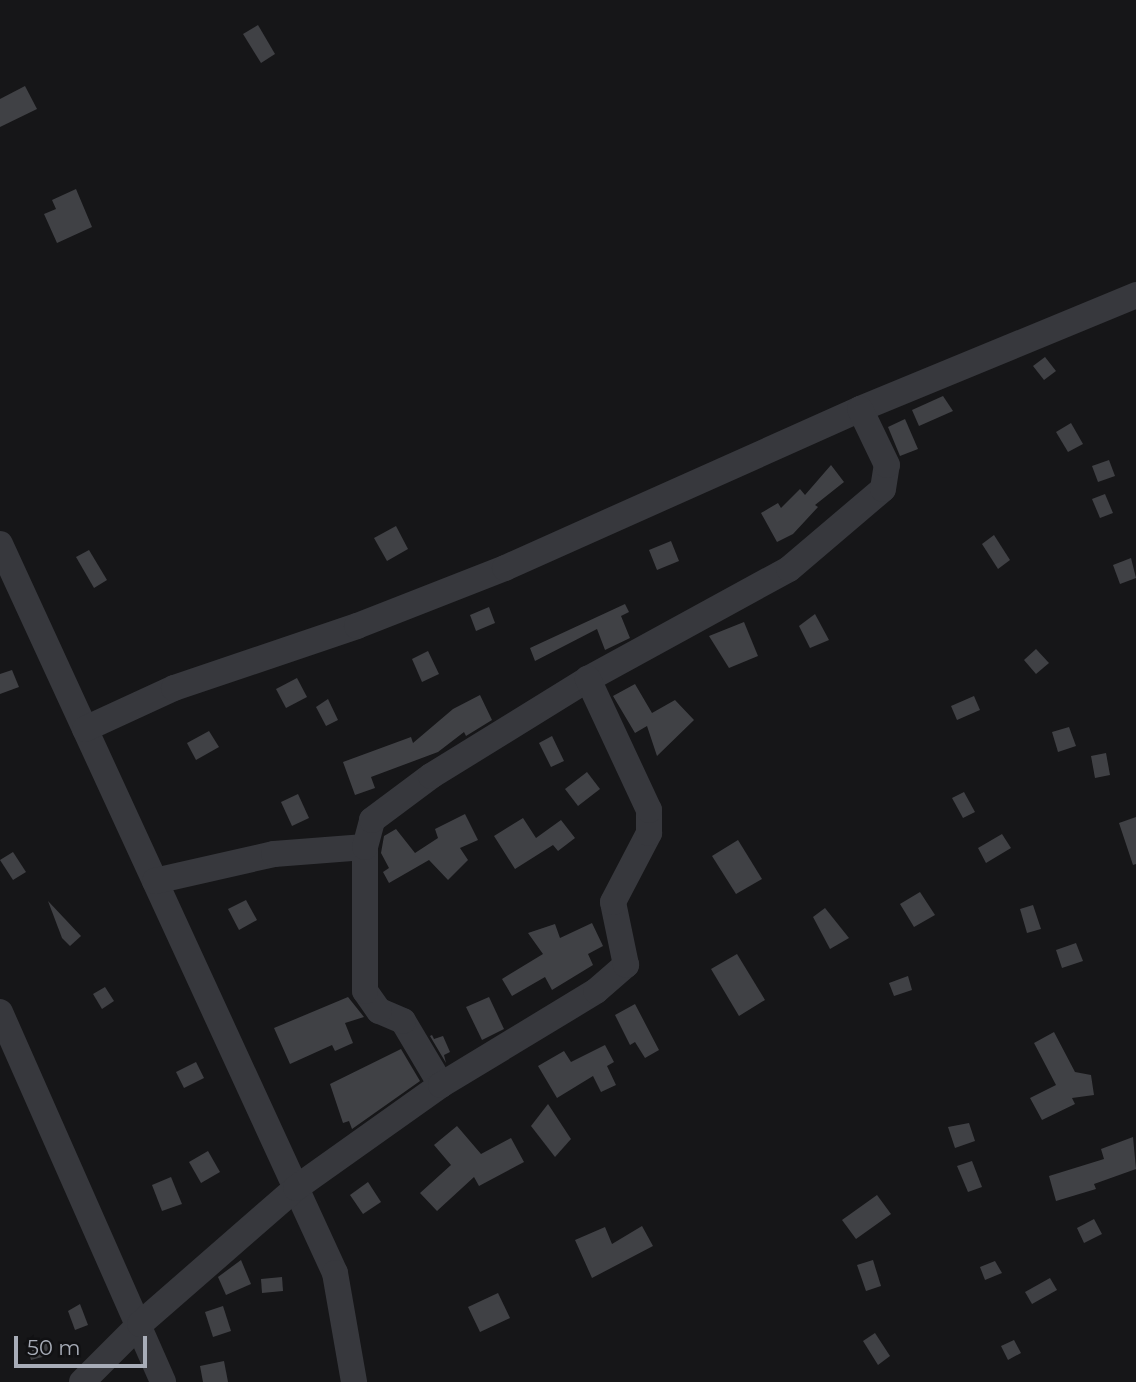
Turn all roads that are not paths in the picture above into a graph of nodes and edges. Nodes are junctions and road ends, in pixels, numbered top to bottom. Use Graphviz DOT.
graph roads {
  1 [pos="1136,295"];
  2 [pos="860,409"];
  3 [pos="0,544"];
  4 [pos="588,679"];
  5 [pos="85,729"];
  6 [pos="365,847"];
  7 [pos="155,881"];
  8 [pos="0,1012"];
  9 [pos="441,1085"];
  10 [pos="296,1188"];
  11 [pos="140,1324"];
  12 [pos="82,1382"];
  13 [pos="163,1382"];
  14 [pos="354,1382"];
  1 -- 2 [label="street"];
  2 -- 4 [label="street"];
  2 -- 5 [label="street"];
  3 -- 5 [label="street"];
  4 -- 6 [label="street"];
  4 -- 9 [label="street"];
  5 -- 7 [label="street"];
  6 -- 7 [label="street"];
  6 -- 9 [label="street"];
  7 -- 10 [label="street"];
  8 -- 11 [label="street"];
  9 -- 10 [label="street"];
  10 -- 11 [label="street"];
  10 -- 14 [label="street"];
  11 -- 12 [label="street"];
  11 -- 13 [label="street"];
}
